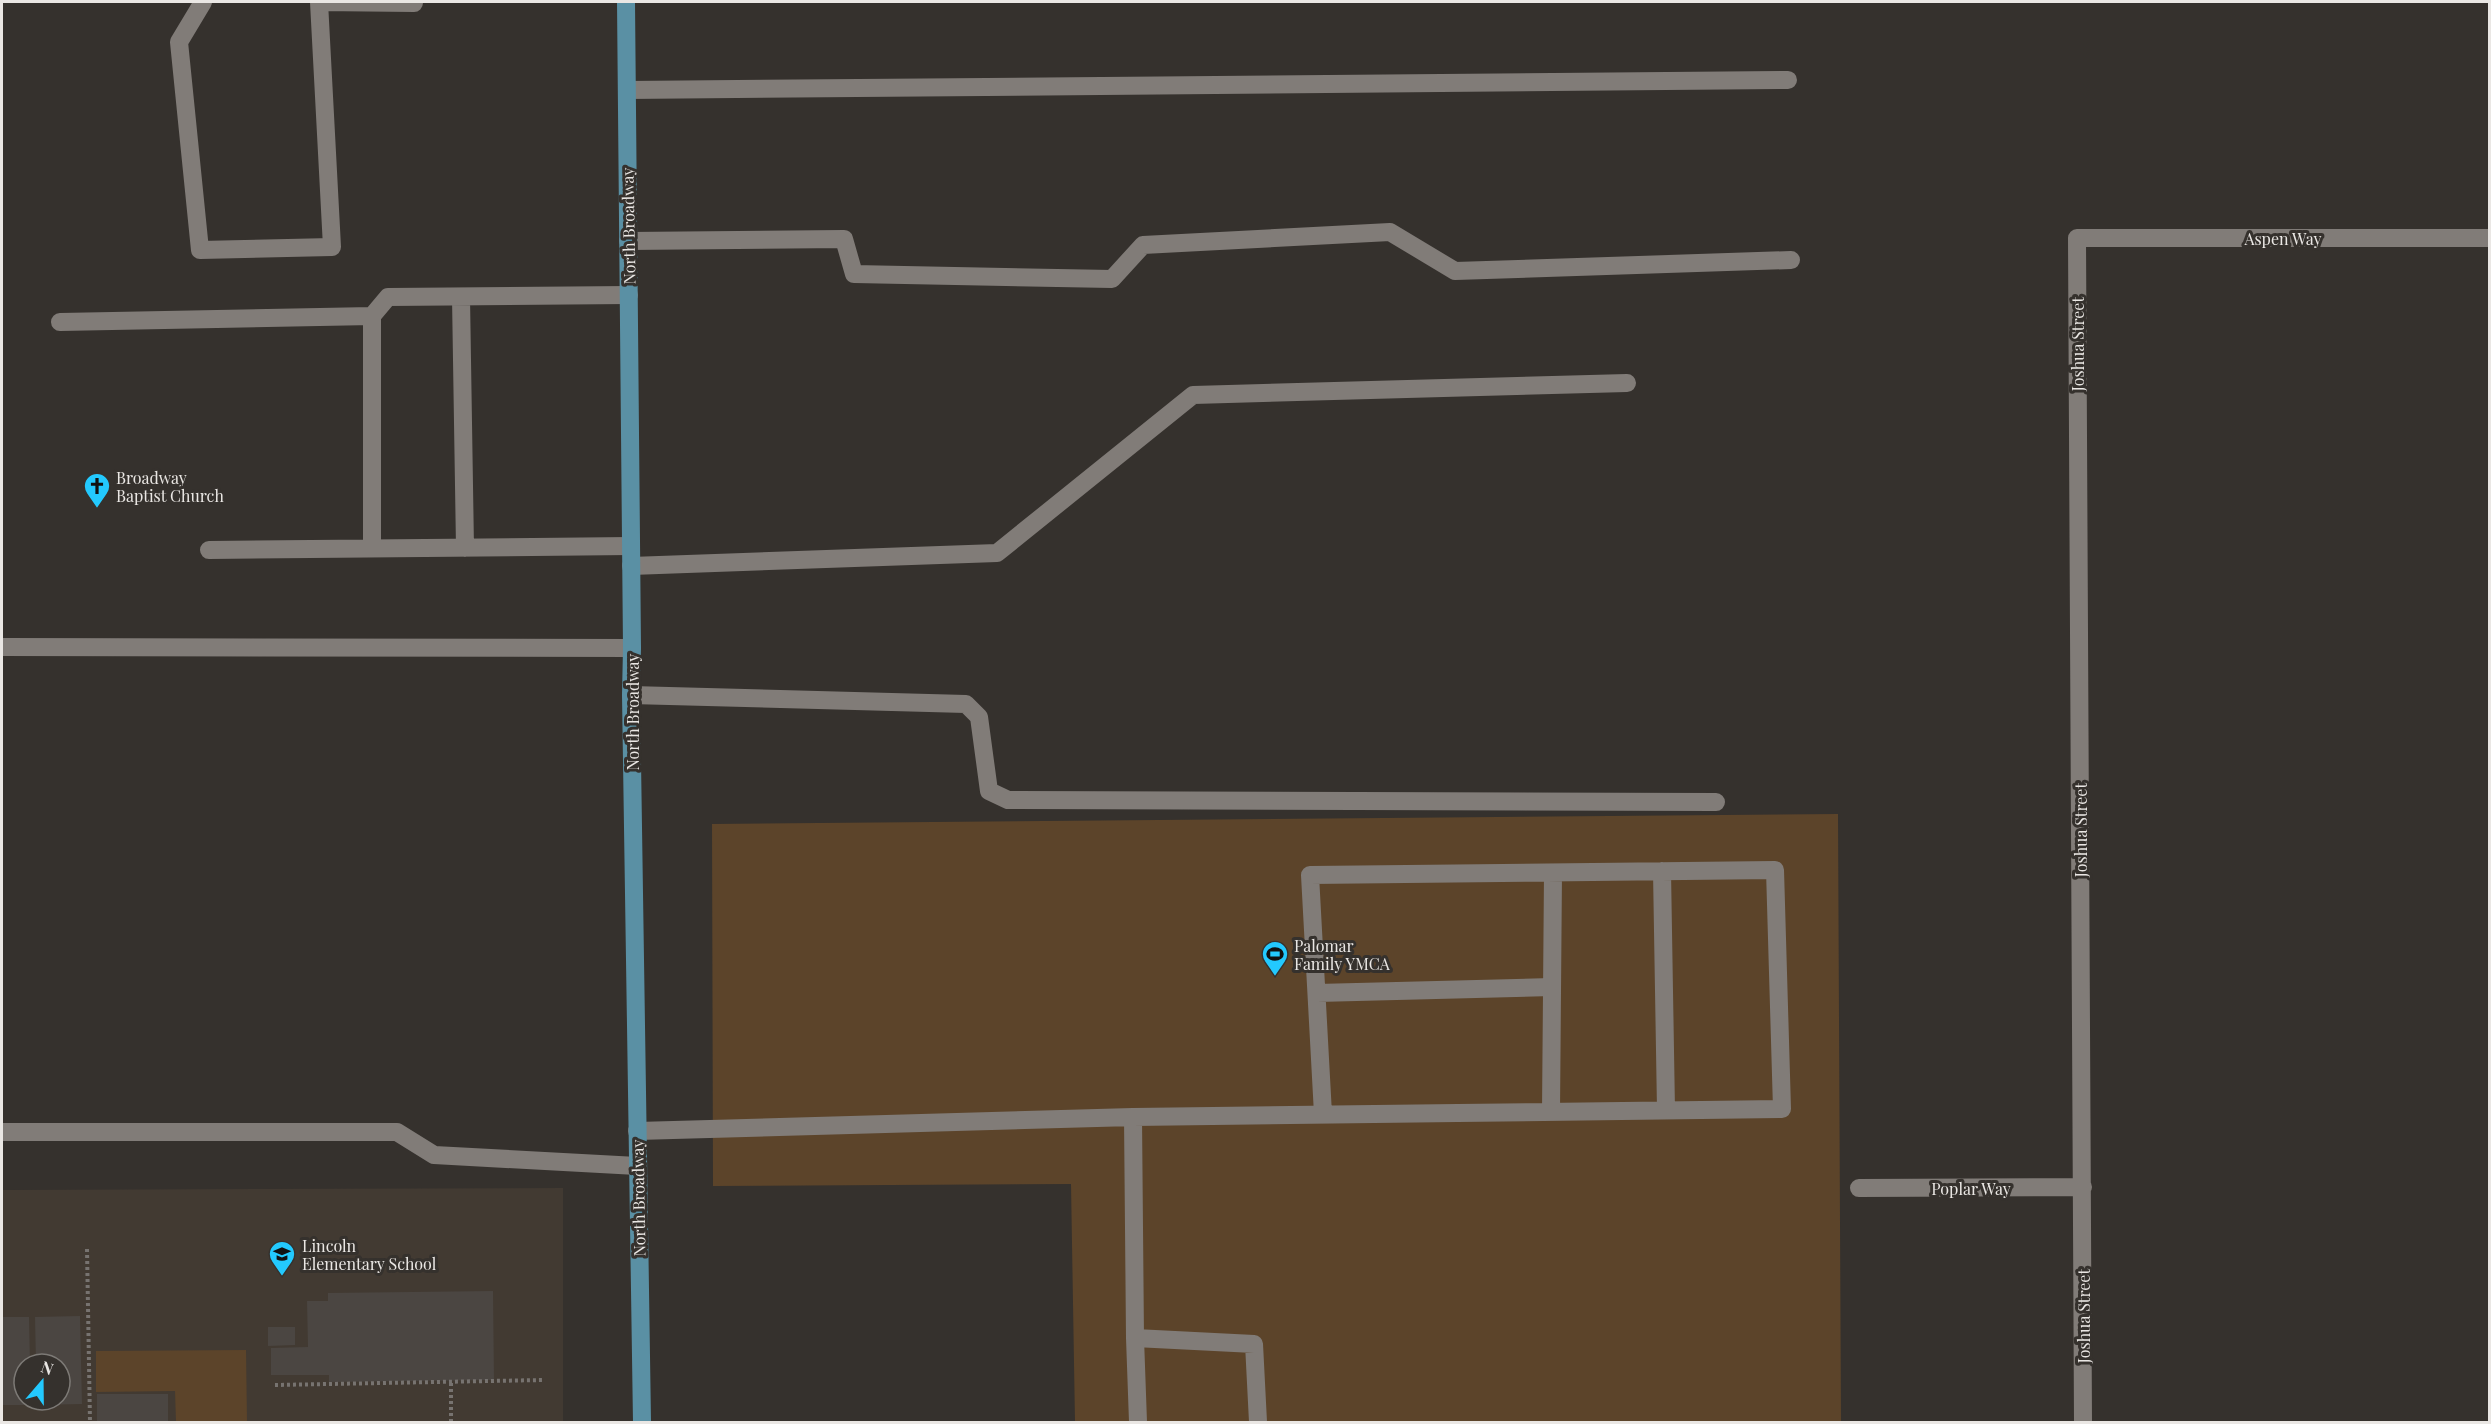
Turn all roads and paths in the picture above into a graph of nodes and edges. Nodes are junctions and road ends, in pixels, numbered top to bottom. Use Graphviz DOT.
graph roads {
  1 [pos="204,2"];
  2 [pos="319,2"];
  3 [pos="626,2"];
  4 [pos="414,3"];
  5 [pos="1788,80"];
  6 [pos="627,90"];
  7 [pos="2077,238"];
  8 [pos="2490,238"];
  9 [pos="628,241"];
  10 [pos="1791,260"];
  11 [pos="629,295"];
  12 [pos="461,297"];
  13 [pos="372,316"];
  14 [pos="60,322"];
  15 [pos="1627,383"];
  16 [pos="632,546"];
  17 [pos="372,548"];
  18 [pos="465,548"];
  19 [pos="209,550"];
  20 [pos="631,566"];
  21 [pos="2,647"];
  22 [pos="632,648"];
  23 [pos="631,696"];
  24 [pos="1716,802"];
  25 [pos="1662,872"];
  26 [pos="1552,873"];
  27 [pos="1552,987"];
  28 [pos="1317,993"];
  29 [pos="1666,1110"];
  30 [pos="1551,1112"];
  31 [pos="1323,1114"];
  32 [pos="1132,1117"];
  33 [pos="637,1131"];
  34 [pos="2,1132"];
  35 [pos="637,1166"];
  36 [pos="2083,1187"];
  37 [pos="1859,1188"];
  38 [pos="87,1249"];
  39 [pos="1135,1338"];
  40 [pos="543,1380"];
  41 [pos="451,1381"];
  42 [pos="275,1385"];
  43 [pos="90,1422"];
  44 [pos="451,1422"];
  45 [pos="642,1422"];
  46 [pos="1138,1422"];
  47 [pos="1258,1422"];
  48 [pos="2083,1422"];
  1 -- 2 [label="street"];
  2 -- 4 [label="street"];
  3 -- 6 [label="main road, North Broadway"];
  5 -- 6 [label="street"];
  6 -- 9 [label="main road, North Broadway"];
  7 -- 8 [label="street, Aspen Way"];
  7 -- 36 [label="street, Joshua Street"];
  9 -- 10 [label="street"];
  9 -- 11 [label="main road, North Broadway"];
  11 -- 12 [label="street"];
  11 -- 16 [label="main road, North Broadway"];
  12 -- 13 [label="street"];
  12 -- 18 [label="street"];
  13 -- 14 [label="street"];
  13 -- 17 [label="street"];
  15 -- 20 [label="street"];
  16 -- 18 [label="street"];
  16 -- 20 [label="main road, North Broadway"];
  17 -- 18 [label="street"];
  17 -- 19 [label="street"];
  20 -- 22 [label="main road, North Broadway"];
  21 -- 22 [label="street"];
  22 -- 23 [label="main road, North Broadway"];
  23 -- 24 [label="street"];
  23 -- 33 [label="main road, North Broadway"];
  25 -- 26 [label="street"];
  25 -- 29 [label="street"];
  25 -- 29 [label="street"];
  26 -- 27 [label="street"];
  26 -- 28 [label="street"];
  27 -- 28 [label="street"];
  27 -- 30 [label="street"];
  28 -- 31 [label="street"];
  29 -- 30 [label="street"];
  30 -- 31 [label="street"];
  31 -- 32 [label="street"];
  32 -- 33 [label="street"];
  32 -- 39 [label="street"];
  33 -- 35 [label="main road, North Broadway"];
  34 -- 35 [label="street"];
  35 -- 45 [label="main road, North Broadway"];
  36 -- 37 [label="street, Poplar Way"];
  36 -- 48 [label="street, Joshua Street"];
  38 -- 43 [label="path"];
  39 -- 46 [label="street"];
  39 -- 47 [label="street"];
  40 -- 41 [label="path"];
  41 -- 42 [label="path"];
  41 -- 44 [label="path"];
}
